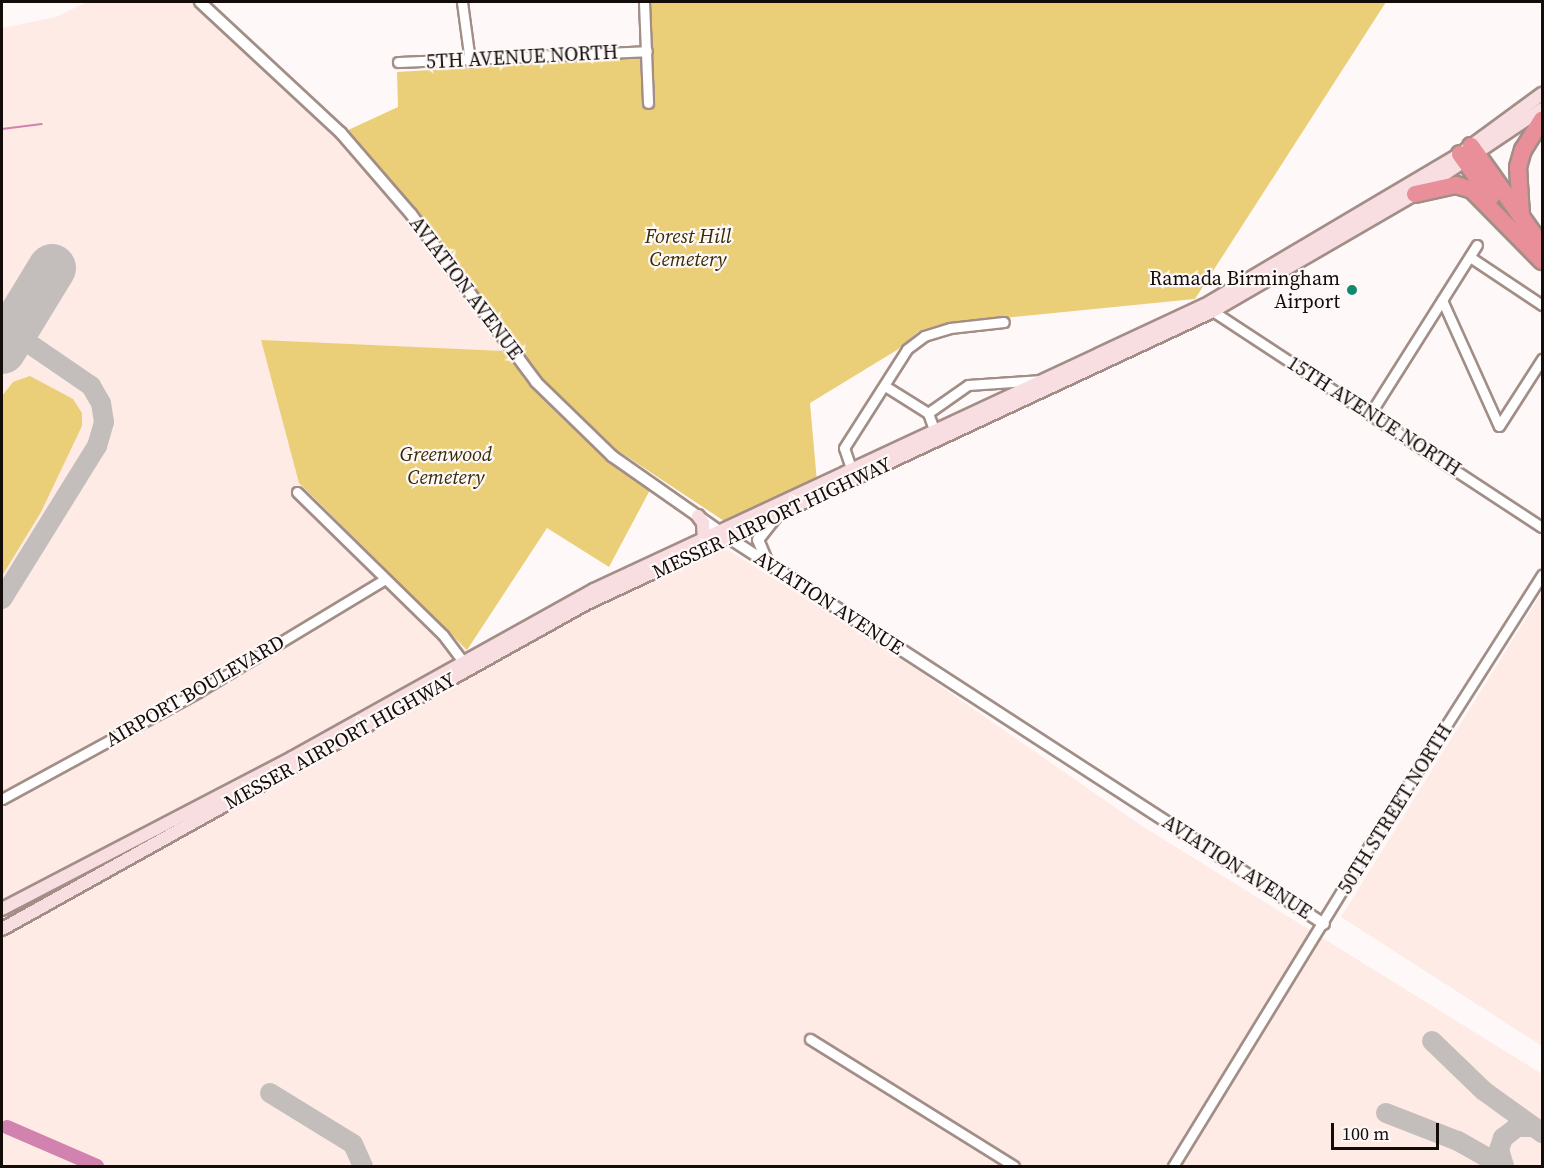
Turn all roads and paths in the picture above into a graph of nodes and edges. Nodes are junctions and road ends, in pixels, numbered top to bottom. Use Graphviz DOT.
graph roads {
  1 [pos="200,2"];
  2 [pos="462,2"];
  3 [pos="644,2"];
  4 [pos="647,51"];
  5 [pos="470,61"];
  6 [pos="398,62"];
  7 [pos="1542,94"];
  8 [pos="648,103"];
  9 [pos="1542,109"];
  10 [pos="1542,118"];
  11 [pos="1468,154"];
  12 [pos="1415,194"];
  13 [pos="1522,222"];
  14 [pos="1477,245"];
  15 [pos="1535,248"];
  16 [pos="1470,257"];
  17 [pos="1542,261"];
  18 [pos="1442,300"];
  19 [pos="1542,305"];
  20 [pos="1209,308"];
  21 [pos="1004,322"];
  22 [pos="1542,359"];
  23 [pos="1044,380"];
  24 [pos="885,386"];
  25 [pos="928,413"];
  26 [pos="1370,414"];
  27 [pos="936,435"];
  28 [pos="852,471"];
  29 [pos="297,492"];
  30 [pos="698,516"];
  31 [pos="775,518"];
  32 [pos="1542,527"];
  33 [pos="725,535"];
  34 [pos="704,540"];
  35 [pos="776,569"];
  36 [pos="1542,575"];
  37 [pos="386,579"];
  38 [pos="465,665"];
  39 [pos="2,800"];
  40 [pos="2,909"];
  41 [pos="1324,924"];
  42 [pos="2,929"];
  43 [pos="810,1039"];
  44 [pos="1014,1167"];
  45 [pos="1173,1167"];
  1 -- 30 [label="street, AVIATION AVENUE"];
  2 -- 5 [label="street"];
  3 -- 4 [label="street"];
  4 -- 5 [label="street, 5TH AVENUE NORTH"];
  4 -- 8 [label="street"];
  5 -- 6 [label="street, 5TH AVENUE NORTH"];
  7 -- 11 [label="main road, MESSER AIRPORT HIGHWAY"];
  9 -- 11 [label="main road, MESSER AIRPORT HIGHWAY"];
  10 -- 13 [label="highway"];
  11 -- 12 [label="main road, MESSER AIRPORT HIGHWAY"];
  11 -- 13 [label="highway"];
  11 -- 15 [label="highway"];
  11 -- 20 [label="main road, MESSER AIRPORT HIGHWAY"];
  12 -- 15 [label="highway"];
  12 -- 20 [label="main road, MESSER AIRPORT HIGHWAY"];
  13 -- 15 [label="highway"];
  14 -- 16 [label="street"];
  15 -- 17 [label="highway"];
  16 -- 18 [label="street"];
  16 -- 19 [label="street"];
  18 -- 22 [label="street"];
  18 -- 26 [label="street"];
  20 -- 23 [label="main road, MESSER AIRPORT HIGHWAY"];
  20 -- 26 [label="street, 15TH AVENUE NORTH"];
  20 -- 27 [label="main road, MESSER AIRPORT HIGHWAY"];
  21 -- 24 [label="street"];
  23 -- 25 [label="street"];
  23 -- 27 [label="main road, MESSER AIRPORT HIGHWAY"];
  24 -- 25 [label="street"];
  24 -- 28 [label="street"];
  25 -- 27 [label="street"];
  26 -- 32 [label="street, 15TH AVENUE NORTH"];
  27 -- 28 [label="main road, MESSER AIRPORT HIGHWAY"];
  27 -- 31 [label="main road, MESSER AIRPORT HIGHWAY"];
  28 -- 33 [label="main road, MESSER AIRPORT HIGHWAY"];
  29 -- 37 [label="street"];
  30 -- 33 [label="street, AVIATION AVENUE"];
  30 -- 34 [label="main road"];
  31 -- 33 [label="main road, MESSER AIRPORT HIGHWAY"];
  31 -- 35 [label="street"];
  33 -- 34 [label="main road, MESSER AIRPORT HIGHWAY"];
  33 -- 35 [label="street, AVIATION AVENUE"];
  33 -- 38 [label="main road, MESSER AIRPORT HIGHWAY"];
  34 -- 38 [label="main road, MESSER AIRPORT HIGHWAY"];
  35 -- 41 [label="street, AVIATION AVENUE"];
  36 -- 41 [label="street, 50TH STREET NORTH"];
  37 -- 38 [label="street"];
  37 -- 39 [label="street, AIRPORT BOULEVARD"];
  38 -- 40 [label="main road, MESSER AIRPORT HIGHWAY"];
  38 -- 42 [label="main road, MESSER AIRPORT HIGHWAY"];
  41 -- 45 [label="street, 50TH STREET NORTH"];
  43 -- 44 [label="street"];
}
